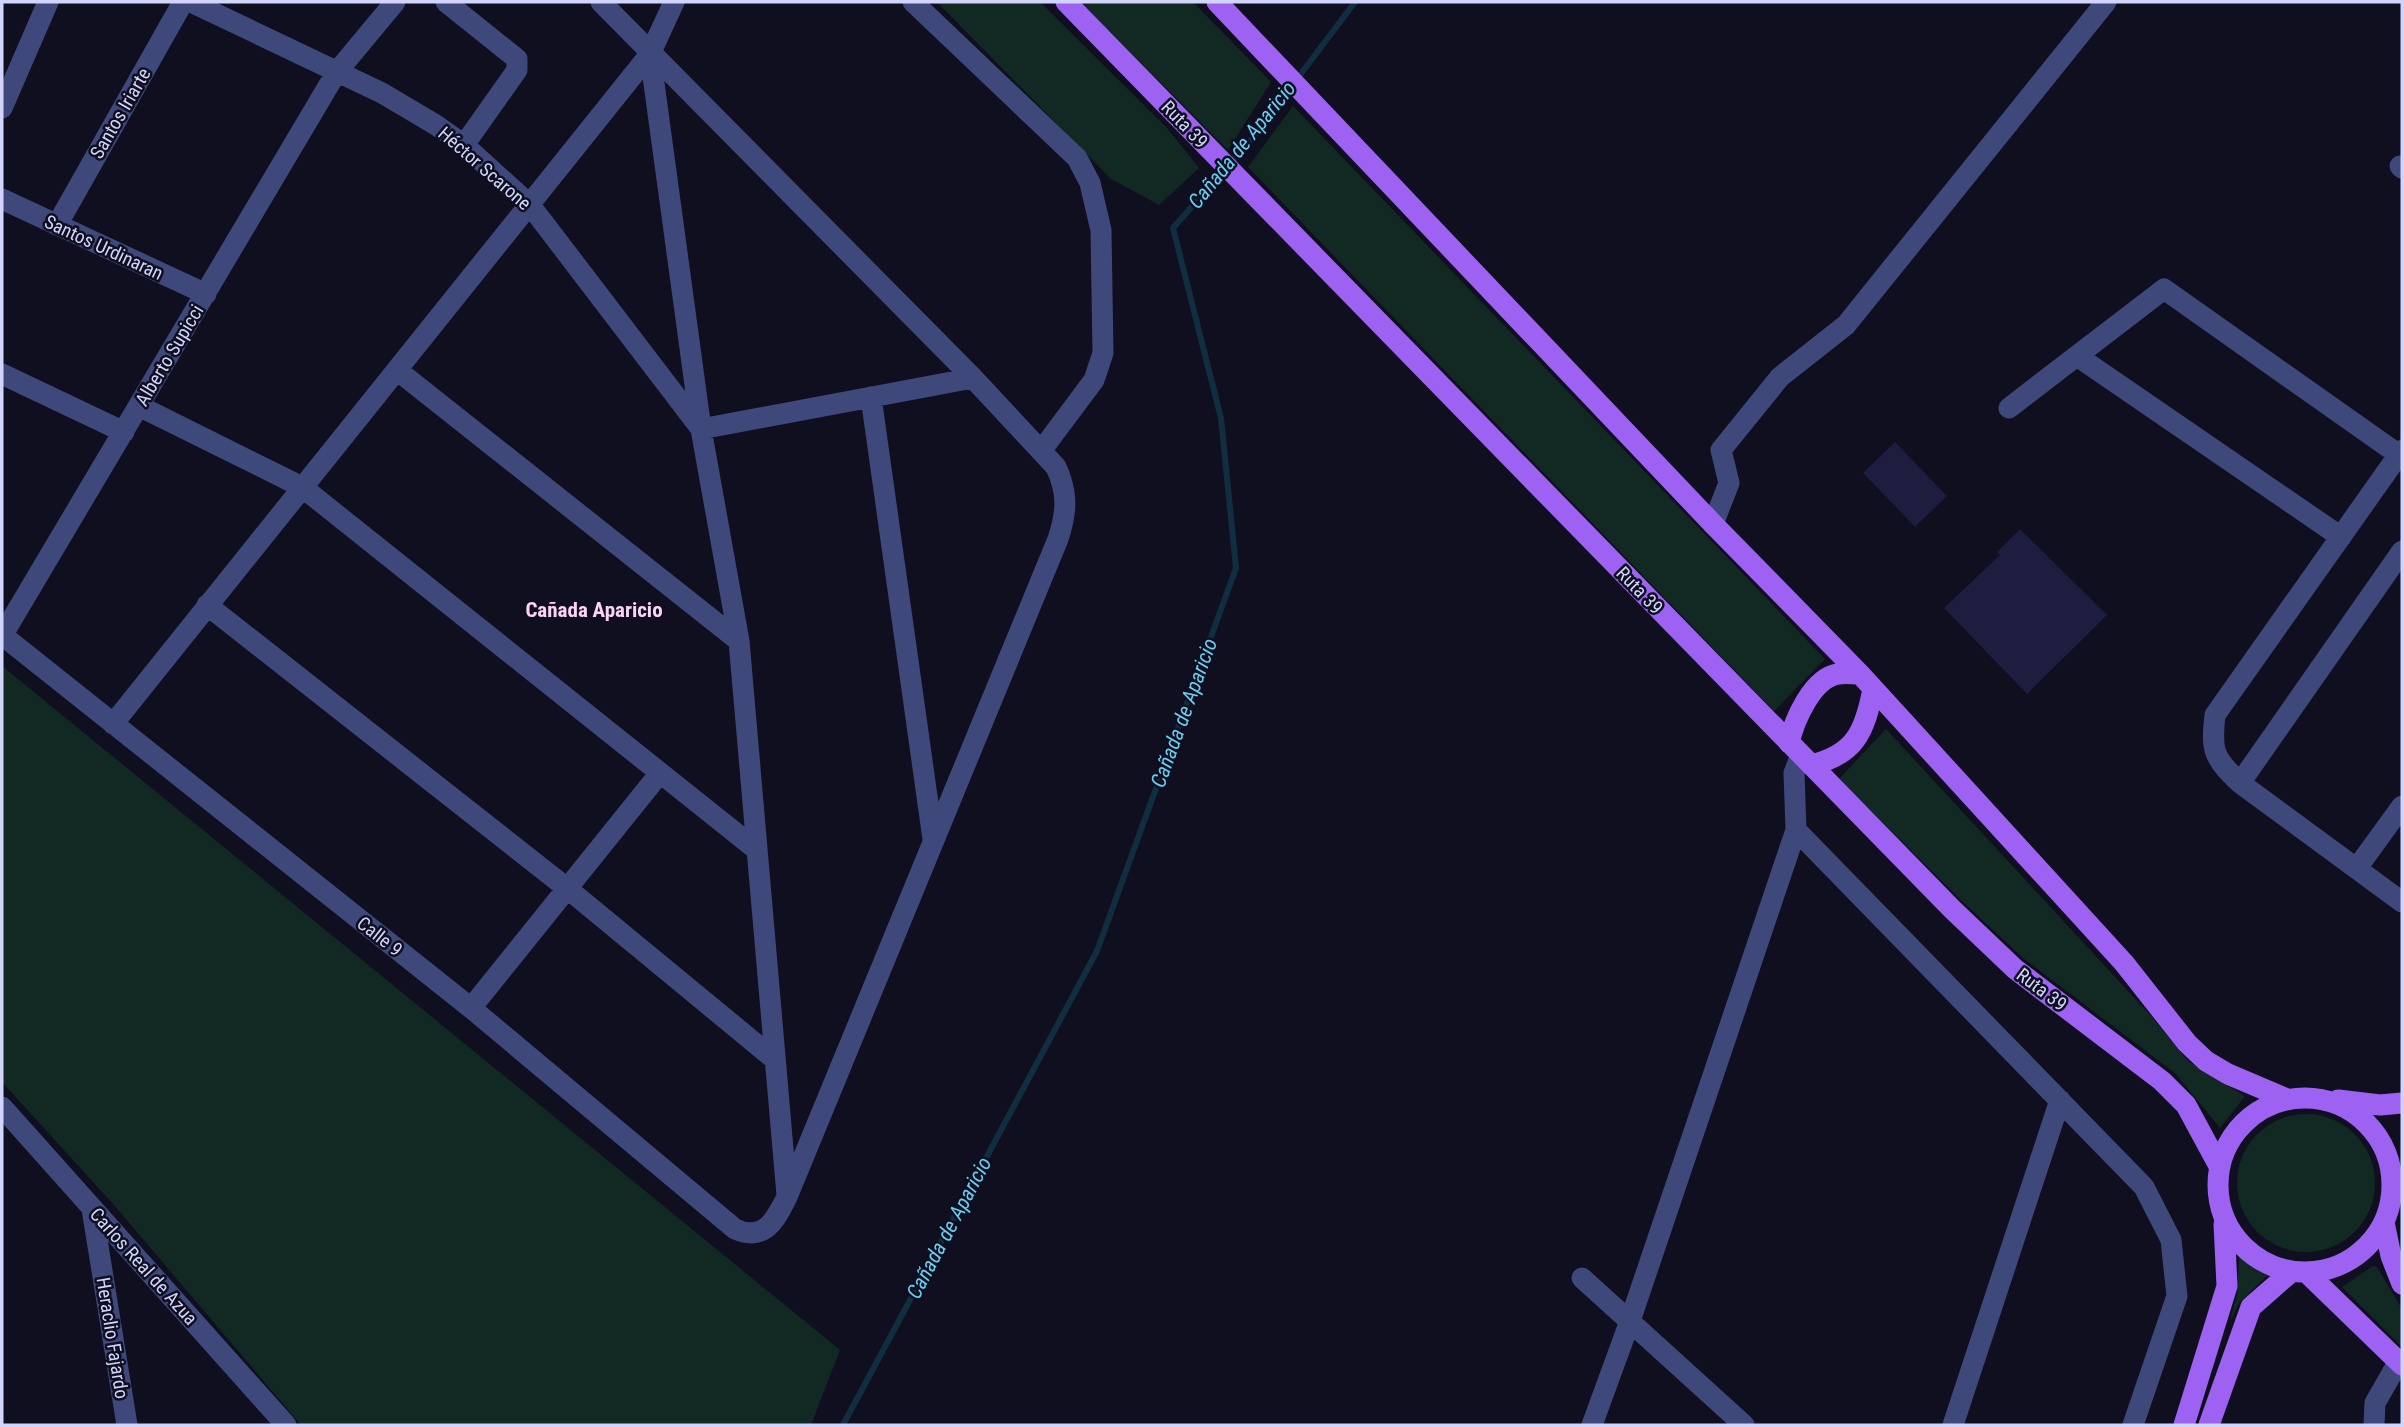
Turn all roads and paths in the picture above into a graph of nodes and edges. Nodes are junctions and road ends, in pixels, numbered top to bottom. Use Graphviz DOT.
graph roads {
  1 [pos="48,2"];
  2 [pos="183,2"];
  3 [pos="191,2"];
  4 [pos="395,2"];
  5 [pos="446,2"];
  6 [pos="601,2"];
  7 [pos="674,2"];
  8 [pos="912,2"];
  9 [pos="1066,2"];
  10 [pos="1217,2"];
  11 [pos="2106,2"];
  12 [pos="215,7"];
  13 [pos="650,54"];
  14 [pos="336,73"];
  15 [pos="4,95"];
  16 [pos="464,145"];
  17 [pos="2,200"];
  18 [pos="530,205"];
  19 [pos="57,225"];
  20 [pos="206,294"];
  21 [pos="2077,356"];
  22 [pos="397,370"];
  23 [pos="2,374"];
  24 [pos="973,378"];
  25 [pos="871,397"];
  26 [pos="139,406"];
  27 [pos="2010,408"];
  28 [pos="701,429"];
  29 [pos="124,432"];
  30 [pos="1041,451"];
  31 [pos="2401,454"];
  32 [pos="302,488"];
  33 [pos="1713,524"];
  34 [pos="2341,537"];
  35 [pos="2402,551"];
  36 [pos="207,605"];
  37 [pos="2,635"];
  38 [pos="739,641"];
  39 [pos="1867,681"];
  40 [pos="113,724"];
  41 [pos="1800,754"];
  42 [pos="660,773"];
  43 [pos="2240,783"];
  44 [pos="2402,806"];
  45 [pos="1796,830"];
  46 [pos="933,841"];
  47 [pos="757,850"];
  48 [pos="2357,868"];
  49 [pos="568,889"];
  50 [pos="2402,902"];
  51 [pos="471,1008"];
  52 [pos="773,1058"];
  53 [pos="2287,1098"];
  54 [pos="2322,1098"];
  55 [pos="2060,1100"];
  56 [pos="2402,1103"];
  57 [pos="2,1107"];
  58 [pos="2219,1166"];
  59 [pos="2397,1190"];
  60 [pos="787,1197"];
  61 [pos="92,1209"];
  62 [pos="2223,1218"];
  63 [pos="2384,1222"];
  64 [pos="2299,1272"];
  65 [pos="1582,1278"];
  66 [pos="2402,1284"];
  67 [pos="1630,1321"];
  68 [pos="2400,1363"];
  69 [pos="127,1425"];
  70 [pos="286,1425"];
  71 [pos="1592,1425"];
  72 [pos="1744,1425"];
  73 [pos="1952,1425"];
  74 [pos="2133,1425"];
  75 [pos="2184,1425"];
  76 [pos="2209,1425"];
  77 [pos="2374,1425"];
  1 -- 15 [label="street"];
  2 -- 19 [label="street, Santos Iriarte"];
  3 -- 12 [label="street, Héctor Scarone"];
  4 -- 14 [label="street, Alberto Supicci"];
  5 -- 16 [label="street"];
  6 -- 13 [label="street"];
  7 -- 13 [label="street"];
  8 -- 30 [label="street"];
  9 -- 41 [label="main road, Ruta 39"];
  10 -- 33 [label="main road"];
  11 -- 33 [label="street"];
  12 -- 14 [label="street, Héctor Scarone"];
  13 -- 18 [label="street"];
  13 -- 24 [label="street"];
  13 -- 28 [label="street"];
  14 -- 16 [label="street, Héctor Scarone"];
  14 -- 20 [label="street, Alberto Supicci"];
  16 -- 18 [label="street, Héctor Scarone"];
  17 -- 19 [label="street, Santos Urdinaran"];
  18 -- 22 [label="street"];
  18 -- 28 [label="street, Héctor Scarone"];
  19 -- 20 [label="street, Santos Urdinaran"];
  20 -- 26 [label="street, Alberto Supicci"];
  21 -- 27 [label="street"];
  21 -- 31 [label="street"];
  21 -- 34 [label="street"];
  22 -- 32 [label="street"];
  22 -- 38 [label="street"];
  23 -- 29 [label="street"];
  24 -- 25 [label="street"];
  24 -- 30 [label="street"];
  25 -- 28 [label="street"];
  25 -- 46 [label="street"];
  26 -- 29 [label="street, Alberto Supicci"];
  26 -- 32 [label="street"];
  28 -- 38 [label="street"];
  29 -- 37 [label="street, Alberto Supicci"];
  30 -- 46 [label="street"];
  31 -- 34 [label="street"];
  32 -- 36 [label="street"];
  32 -- 42 [label="street"];
  33 -- 39 [label="main road"];
  34 -- 43 [label="street"];
  35 -- 43 [label="street"];
  36 -- 40 [label="street"];
  36 -- 49 [label="street"];
  37 -- 40 [label="street, Calle 9"];
  38 -- 47 [label="street"];
  39 -- 41 [label="main road"];
  39 -- 41 [label="main road"];
  39 -- 53 [label="main road"];
  40 -- 51 [label="street, Calle 9"];
  41 -- 45 [label="street"];
  41 -- 58 [label="main road, Ruta 39"];
  42 -- 47 [label="street"];
  42 -- 49 [label="street"];
  43 -- 48 [label="street"];
  44 -- 48 [label="street"];
  45 -- 55 [label="street"];
  45 -- 67 [label="street"];
  46 -- 60 [label="street"];
  47 -- 52 [label="street"];
  48 -- 50 [label="street"];
  49 -- 51 [label="street"];
  49 -- 52 [label="street"];
  51 -- 60 [label="street, Calle 9"];
  52 -- 60 [label="street"];
  53 -- 54 [label="main road"];
  53 -- 58 [label="main road"];
  54 -- 56 [label="main road"];
  54 -- 59 [label="main road"];
  55 -- 73 [label="street"];
  55 -- 74 [label="street"];
  57 -- 61 [label="street, Carlos Real de Azua"];
  58 -- 62 [label="main road"];
  59 -- 63 [label="main road"];
  61 -- 69 [label="street, Heraclio Fajardo"];
  61 -- 70 [label="street, Carlos Real de Azua"];
  62 -- 64 [label="main road"];
  62 -- 75 [label="main road"];
  63 -- 64 [label="main road"];
  63 -- 66 [label="main road"];
  64 -- 68 [label="main road"];
  64 -- 76 [label="main road"];
  65 -- 67 [label="street"];
  67 -- 71 [label="street"];
  67 -- 72 [label="street"];
  68 -- 77 [label="street"];
}
